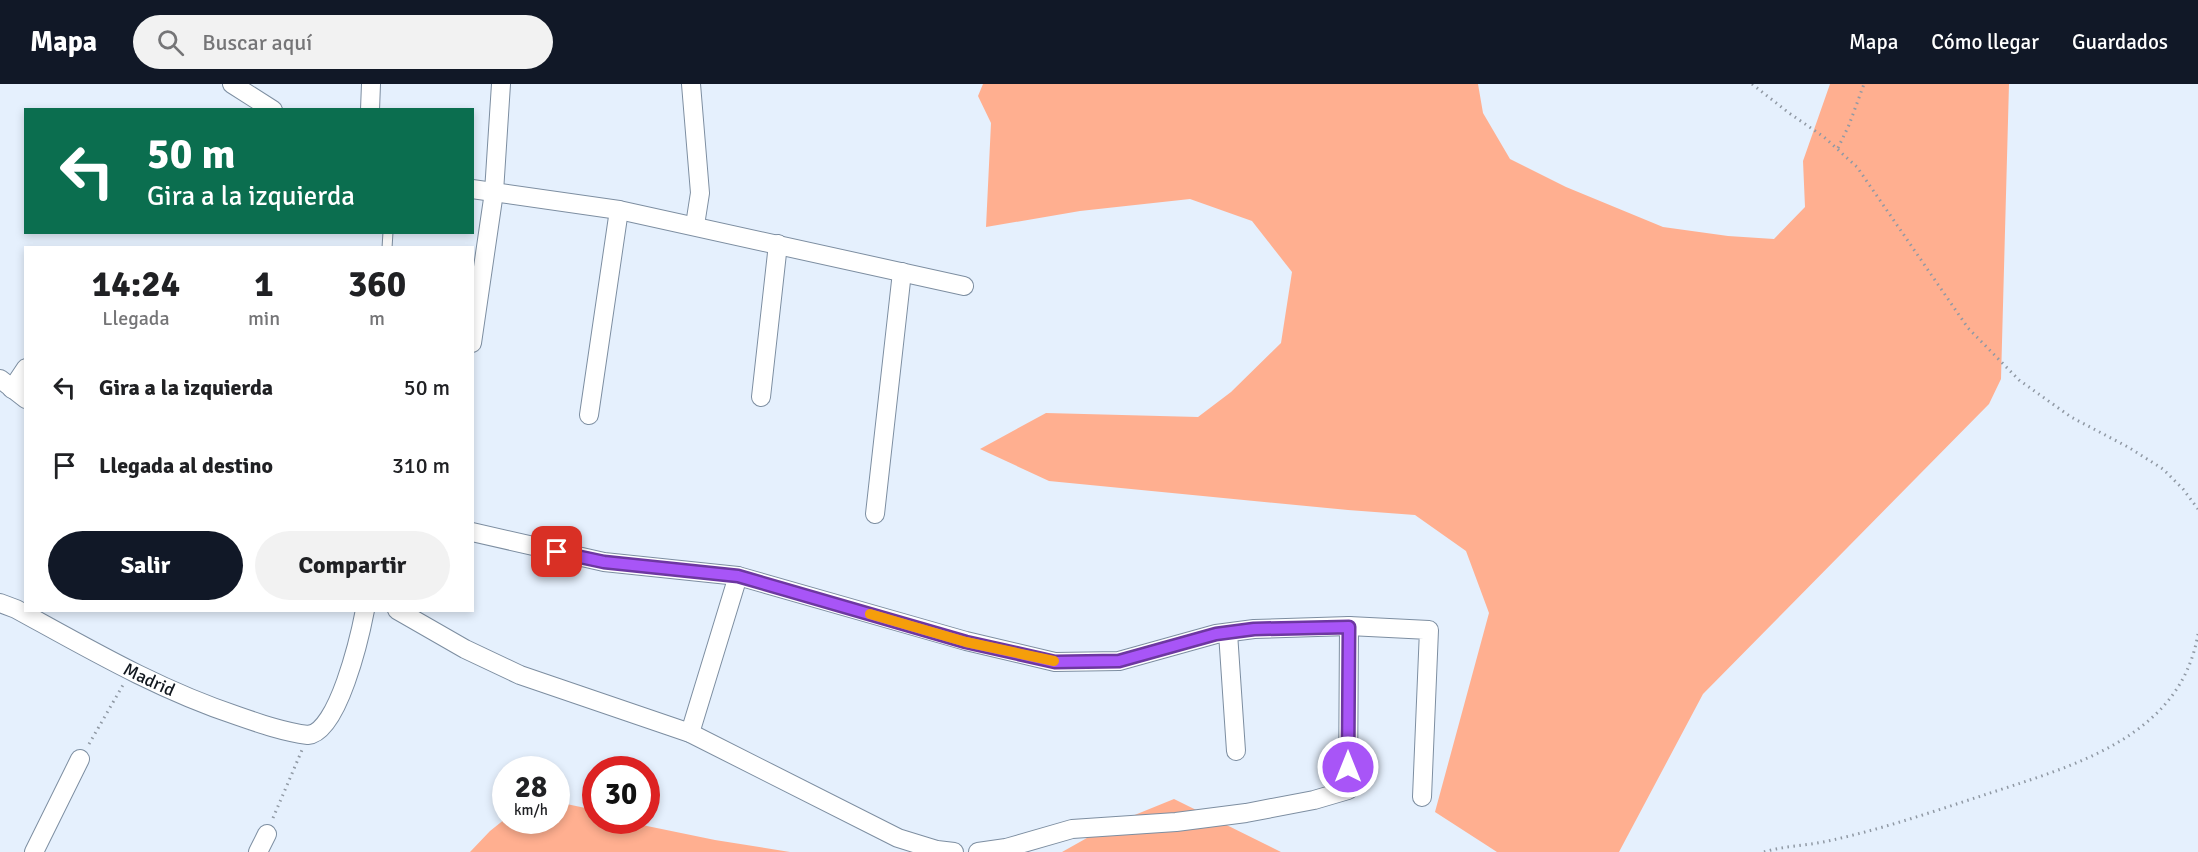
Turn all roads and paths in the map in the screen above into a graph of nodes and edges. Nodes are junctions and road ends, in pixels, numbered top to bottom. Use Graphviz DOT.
graph roads {
  1 [pos="232,84"];
  2 [pos="371,84"];
  3 [pos="501,84"];
  4 [pos="691,84"];
  5 [pos="1752,84"];
  6 [pos="1864,84"];
  7 [pos="270,108"];
  8 [pos="370,108"];
  9 [pos="1838,148"];
  10 [pos="474,189"];
  11 [pos="494,192"];
  12 [pos="618,210"];
  13 [pos="695,225"];
  14 [pos="778,244"];
  15 [pos="902,272"];
  16 [pos="964,286"];
  17 [pos="474,329"];
  18 [pos="24,371"];
  19 [pos="13,389"];
  20 [pos="760,398"];
  21 [pos="589,415"];
  22 [pos="2198,508"];
  23 [pos="875,514"];
  24 [pos="474,532"];
  25 [pos="738,576"];
  26 [pos="0,603"];
  27 [pos="364,612"];
  28 [pos="400,612"];
  29 [pos="1349,627"];
  30 [pos="1228,633"];
  31 [pos="2198,634"];
  32 [pos="130,672"];
  33 [pos="690,733"];
  34 [pos="309,735"];
  35 [pos="1236,751"];
  36 [pos="80,759"];
  37 [pos="1422,797"];
  38 [pos="267,834"];
  39 [pos="34,852"];
  40 [pos="258,852"];
  41 [pos="954,852"];
  42 [pos="978,852"];
  43 [pos="1764,852"];
  1 -- 7 [label="street"];
  2 -- 8 [label="street"];
  3 -- 11 [label="street"];
  4 -- 13 [label="street"];
  5 -- 9 [label="path"];
  6 -- 9 [label="path"];
  9 -- 22 [label="path"];
  10 -- 11 [label="street"];
  11 -- 12 [label="street"];
  11 -- 17 [label="street"];
  12 -- 13 [label="street"];
  12 -- 21 [label="street"];
  13 -- 14 [label="street"];
  14 -- 15 [label="street"];
  14 -- 20 [label="street"];
  15 -- 16 [label="street"];
  15 -- 23 [label="street"];
  18 -- 19 [label="street"];
  24 -- 25 [label="street"];
  25 -- 30 [label="street"];
  25 -- 33 [label="street"];
  26 -- 32 [label="street, Madrid"];
  27 -- 34 [label="street"];
  28 -- 33 [label="street"];
  29 -- 30 [label="street"];
  29 -- 37 [label="street"];
  29 -- 42 [label="street"];
  30 -- 35 [label="street"];
  31 -- 43 [label="path"];
  32 -- 34 [label="street, Madrid"];
  32 -- 36 [label="path"];
  33 -- 41 [label="street"];
  34 -- 38 [label="path"];
  36 -- 39 [label="street"];
  38 -- 40 [label="street"];
}
